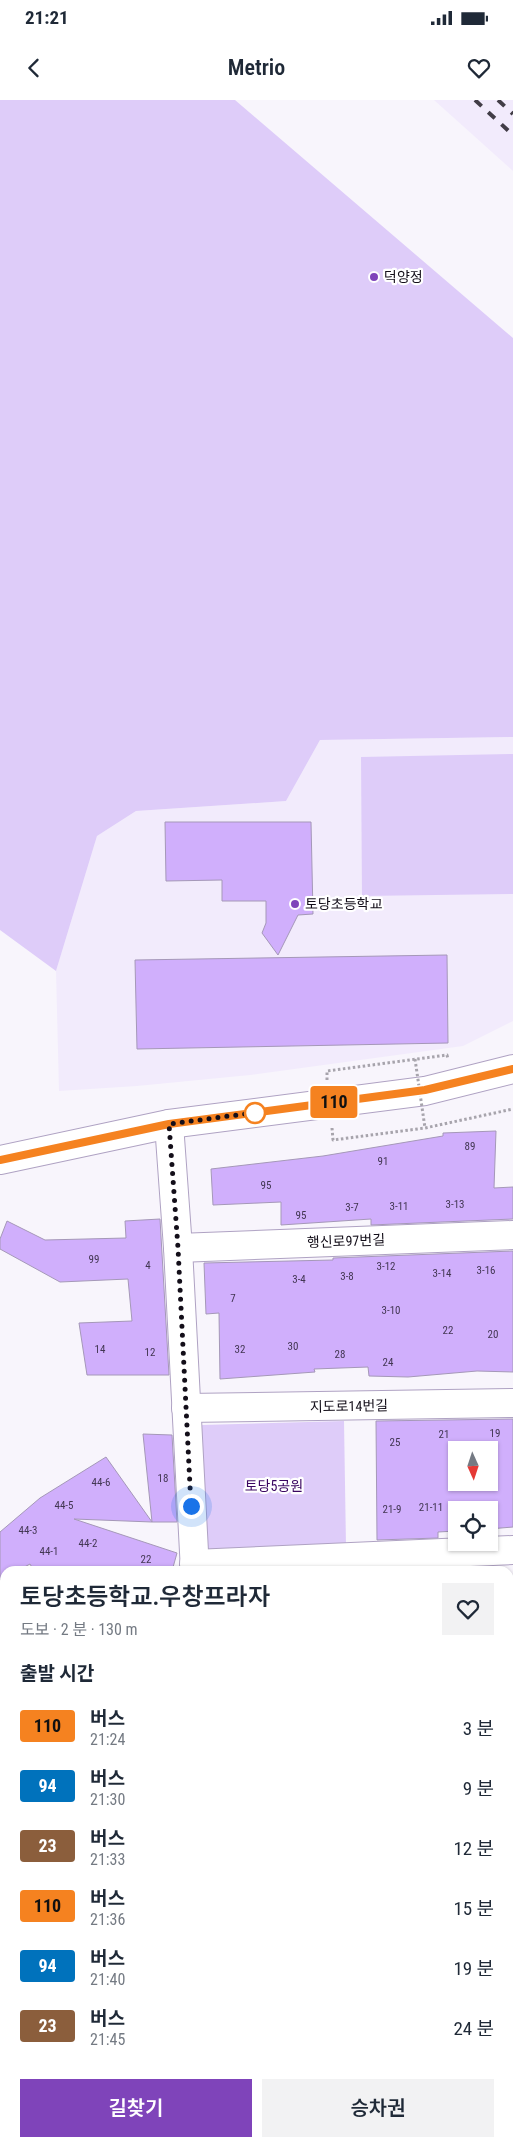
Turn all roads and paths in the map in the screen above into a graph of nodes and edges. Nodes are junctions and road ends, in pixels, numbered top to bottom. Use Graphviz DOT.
graph roads {
  1 [pos="447,1055"];
  2 [pos="415,1059"];
  3 [pos="513,1069"];
  4 [pos="326,1071"];
  5 [pos="513,1109"];
  6 [pos="169,1124"];
  7 [pos="332,1128"];
  8 [pos="425,1128"];
  9 [pos="0,1160"];
  10 [pos="513,1235"];
  11 [pos="178,1248"];
  12 [pos="513,1403"];
  13 [pos="186,1408"];
  14 [pos="513,1550"];
  15 [pos="195,1566"];
  16 [pos="230,1566"];
  1 -- 2 [label="path"];
  2 -- 4 [label="path"];
  2 -- 8 [label="path, bridge"];
  3 -- 6 [label="street"];
  5 -- 8 [label="path"];
  6 -- 9 [label="street"];
  6 -- 11 [label="street"];
  7 -- 8 [label="path"];
  10 -- 11 [label="street, 행신로97번길"];
  11 -- 13 [label="street"];
  12 -- 13 [label="street, 지도로14번길"];
  13 -- 15 [label="street"];
  14 -- 16 [label="street"];
}
